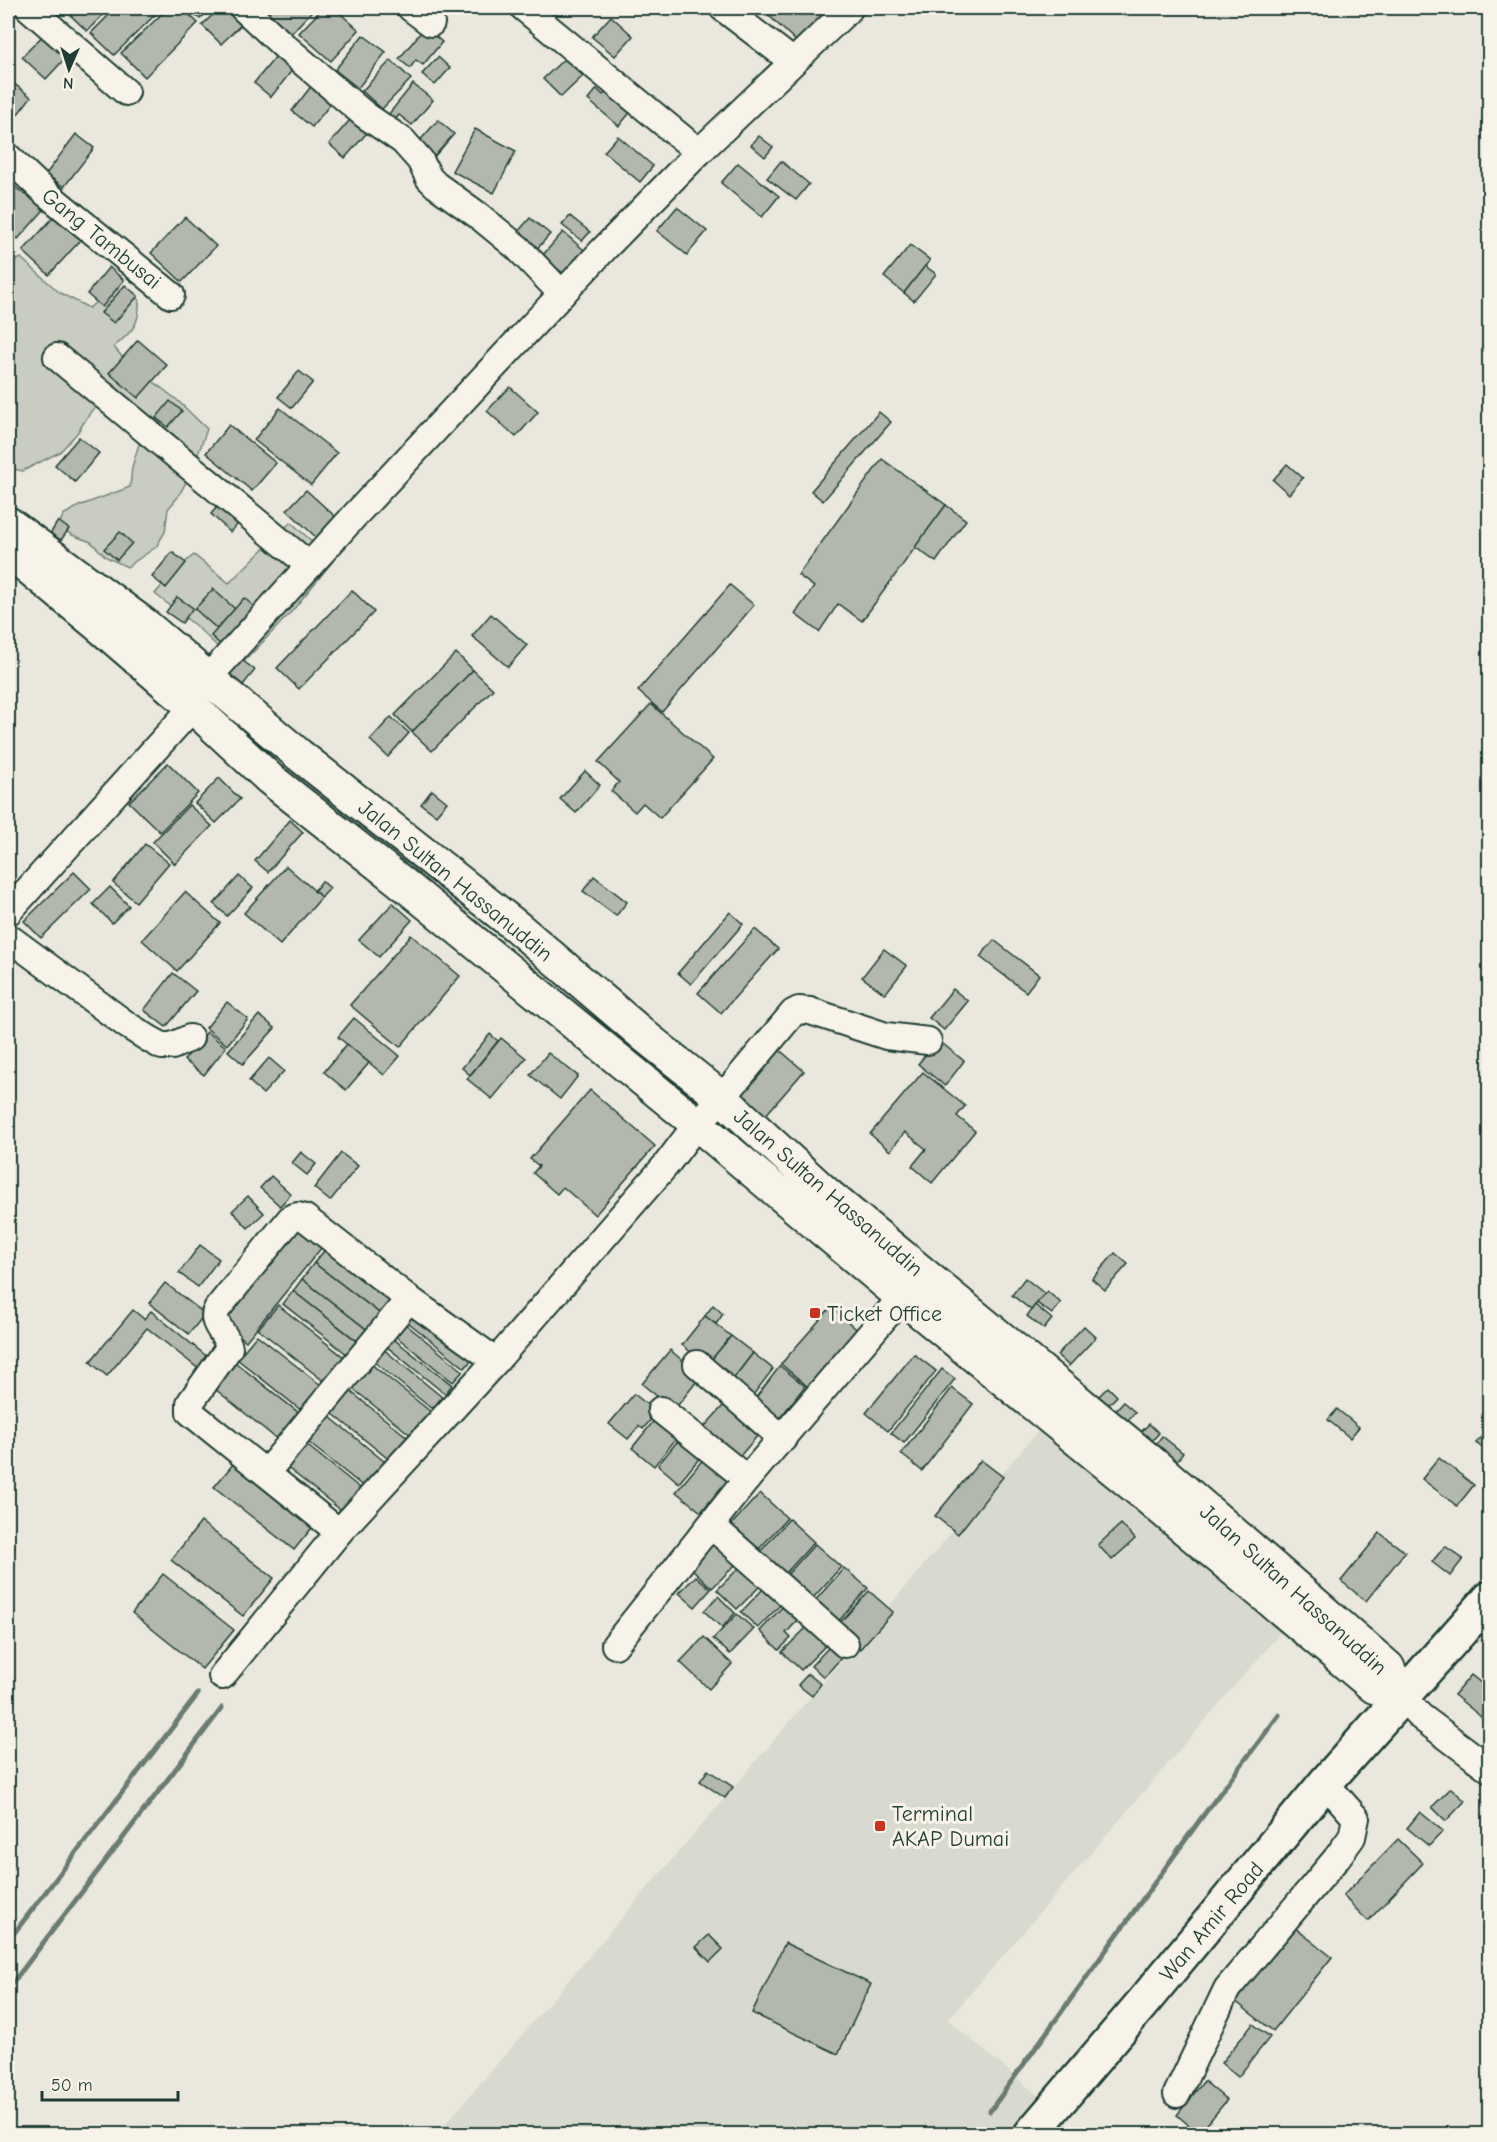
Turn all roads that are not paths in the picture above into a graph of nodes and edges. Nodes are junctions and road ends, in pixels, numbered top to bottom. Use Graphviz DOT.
graph roads {
  1 [pos="29,8"];
  2 [pos="243,8"];
  3 [pos="411,8"];
  4 [pos="524,8"];
  5 [pos="723,8"];
  6 [pos="850,8"];
  7 [pos="430,23"];
  8 [pos="792,61"];
  9 [pos="126,92"];
  10 [pos="699,152"];
  11 [pos="8,157"];
  12 [pos="171,294"];
  13 [pos="562,294"];
  14 [pos="57,357"];
  15 [pos="8,523"];
  16 [pos="8,551"];
  17 [pos="309,565"];
  18 [pos="109,615"];
  19 [pos="207,678"];
  20 [pos="193,707"];
  21 [pos="8,912"];
  22 [pos="8,937"];
  23 [pos="190,1038"];
  24 [pos="928,1041"];
  25 [pos="722,1098"];
  26 [pos="697,1124"];
  27 [pos="902,1297"];
  28 [pos="409,1299"];
  29 [pos="496,1361"];
  30 [pos="697,1364"];
  31 [pos="661,1410"];
  32 [pos="783,1439"];
  33 [pos="1106,1445"];
  34 [pos="266,1473"];
  35 [pos="747,1479"];
  36 [pos="711,1526"];
  37 [pos="339,1532"];
  38 [pos="1490,1598"];
  39 [pos="845,1644"];
  40 [pos="615,1645"];
  41 [pos="222,1676"];
  42 [pos="1396,1702"];
  43 [pos="1490,1769"];
  44 [pos="1325,1783"];
  45 [pos="1177,2094"];
  46 [pos="1031,2134"];
  1 -- 9 [label="street"];
  2 -- 13 [label="street"];
  3 -- 7 [label="street"];
  4 -- 10 [label="street"];
  5 -- 8 [label="street"];
  6 -- 8 [label="street"];
  8 -- 10 [label="street"];
  10 -- 13 [label="street"];
  11 -- 12 [label="street, Gang Tambusai"];
  13 -- 17 [label="street"];
  14 -- 17 [label="street"];
  15 -- 18 [label="main road, Jalan Sultan Hassanuddin"];
  16 -- 18 [label="main road, Jalan Sultan Hassanuddin"];
  17 -- 19 [label="street"];
  18 -- 19 [label="main road, Jalan Sultan Hassanuddin"];
  18 -- 20 [label="main road, Jalan Sultan Hassanuddin"];
  19 -- 25 [label="main road, Jalan Sultan Hassanuddin"];
  20 -- 21 [label="street"];
  20 -- 26 [label="main road, Jalan Sultan Hassanuddin"];
  22 -- 23 [label="street"];
  24 -- 25 [label="street"];
  25 -- 26 [label="street"];
  25 -- 33 [label="main road, Jalan Sultan Hassanuddin"];
  26 -- 27 [label="main road, Jalan Sultan Hassanuddin"];
  26 -- 29 [label="street"];
  27 -- 32 [label="street"];
  27 -- 33 [label="main road, Jalan Sultan Hassanuddin"];
  28 -- 29 [label="street"];
  28 -- 34 [label="street"];
  28 -- 34 [label="street"];
  29 -- 37 [label="street"];
  30 -- 32 [label="street"];
  31 -- 35 [label="street"];
  32 -- 35 [label="street"];
  33 -- 42 [label="main road, Jalan Sultan Hassanuddin"];
  34 -- 37 [label="street"];
  35 -- 36 [label="street"];
  36 -- 39 [label="street"];
  36 -- 40 [label="street"];
  37 -- 41 [label="street"];
  38 -- 42 [label="highway, Wan Amir Road"];
  42 -- 43 [label="street"];
  42 -- 44 [label="highway, Wan Amir Road"];
  44 -- 45 [label="street"];
  44 -- 46 [label="highway, Wan Amir Road"];
}
